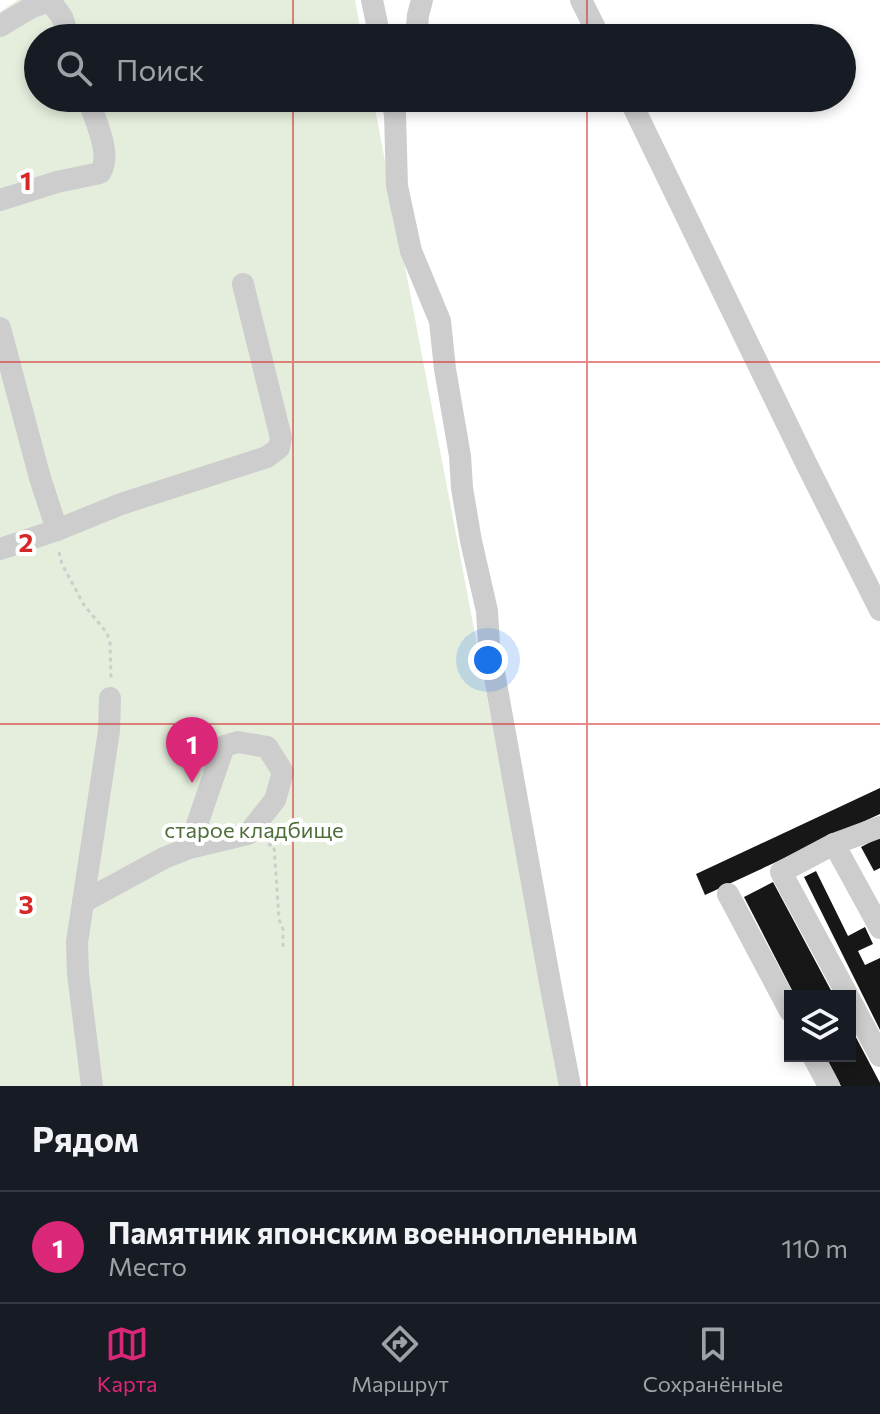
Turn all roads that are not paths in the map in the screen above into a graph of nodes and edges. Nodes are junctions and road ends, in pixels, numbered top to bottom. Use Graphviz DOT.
graph roads {
  1 [pos="372,0"];
  2 [pos="422,0"];
  3 [pos="581,0"];
  4 [pos="52,1"];
  5 [pos="64,24"];
  6 [pos="377,24"];
  7 [pos="417,24"];
  8 [pos="593,24"];
  9 [pos="0,26"];
  10 [pos="92,112"];
  11 [pos="395,112"];
  12 [pos="636,112"];
  13 [pos="0,200"];
  14 [pos="243,284"];
  15 [pos="0,328"];
  16 [pos="57,530"];
  17 [pos="0,549"];
  18 [pos="880,610"];
  19 [pos="110,698"];
  20 [pos="880,827"];
  21 [pos="834,844"];
  22 [pos="189,848"];
  23 [pos="728,894"];
  24 [pos="83,902"];
  25 [pos="880,928"];
  26 [pos="845,990"];
  27 [pos="784,1000"];
  28 [pos="856,1011"];
  29 [pos="880,1056"];
  30 [pos="816,1062"];
  31 [pos="92,1086"];
  32 [pos="570,1086"];
  33 [pos="829,1086"];
  1 -- 6 [label="street"];
  2 -- 7 [label="street"];
  3 -- 8 [label="street"];
  4 -- 5 [label="street"];
  4 -- 9 [label="street"];
  10 -- 13 [label="street"];
  11 -- 32 [label="street"];
  12 -- 18 [label="street"];
  14 -- 16 [label="street"];
  15 -- 16 [label="street"];
  16 -- 17 [label="street"];
  19 -- 24 [label="street"];
  20 -- 21 [label="street"];
  21 -- 25 [label="street"];
  21 -- 26 [label="street"];
  22 -- 22 [label="street"];
  22 -- 24 [label="street"];
  23 -- 27 [label="street"];
  24 -- 31 [label="street"];
  28 -- 29 [label="street"];
  30 -- 33 [label="street"];
}
